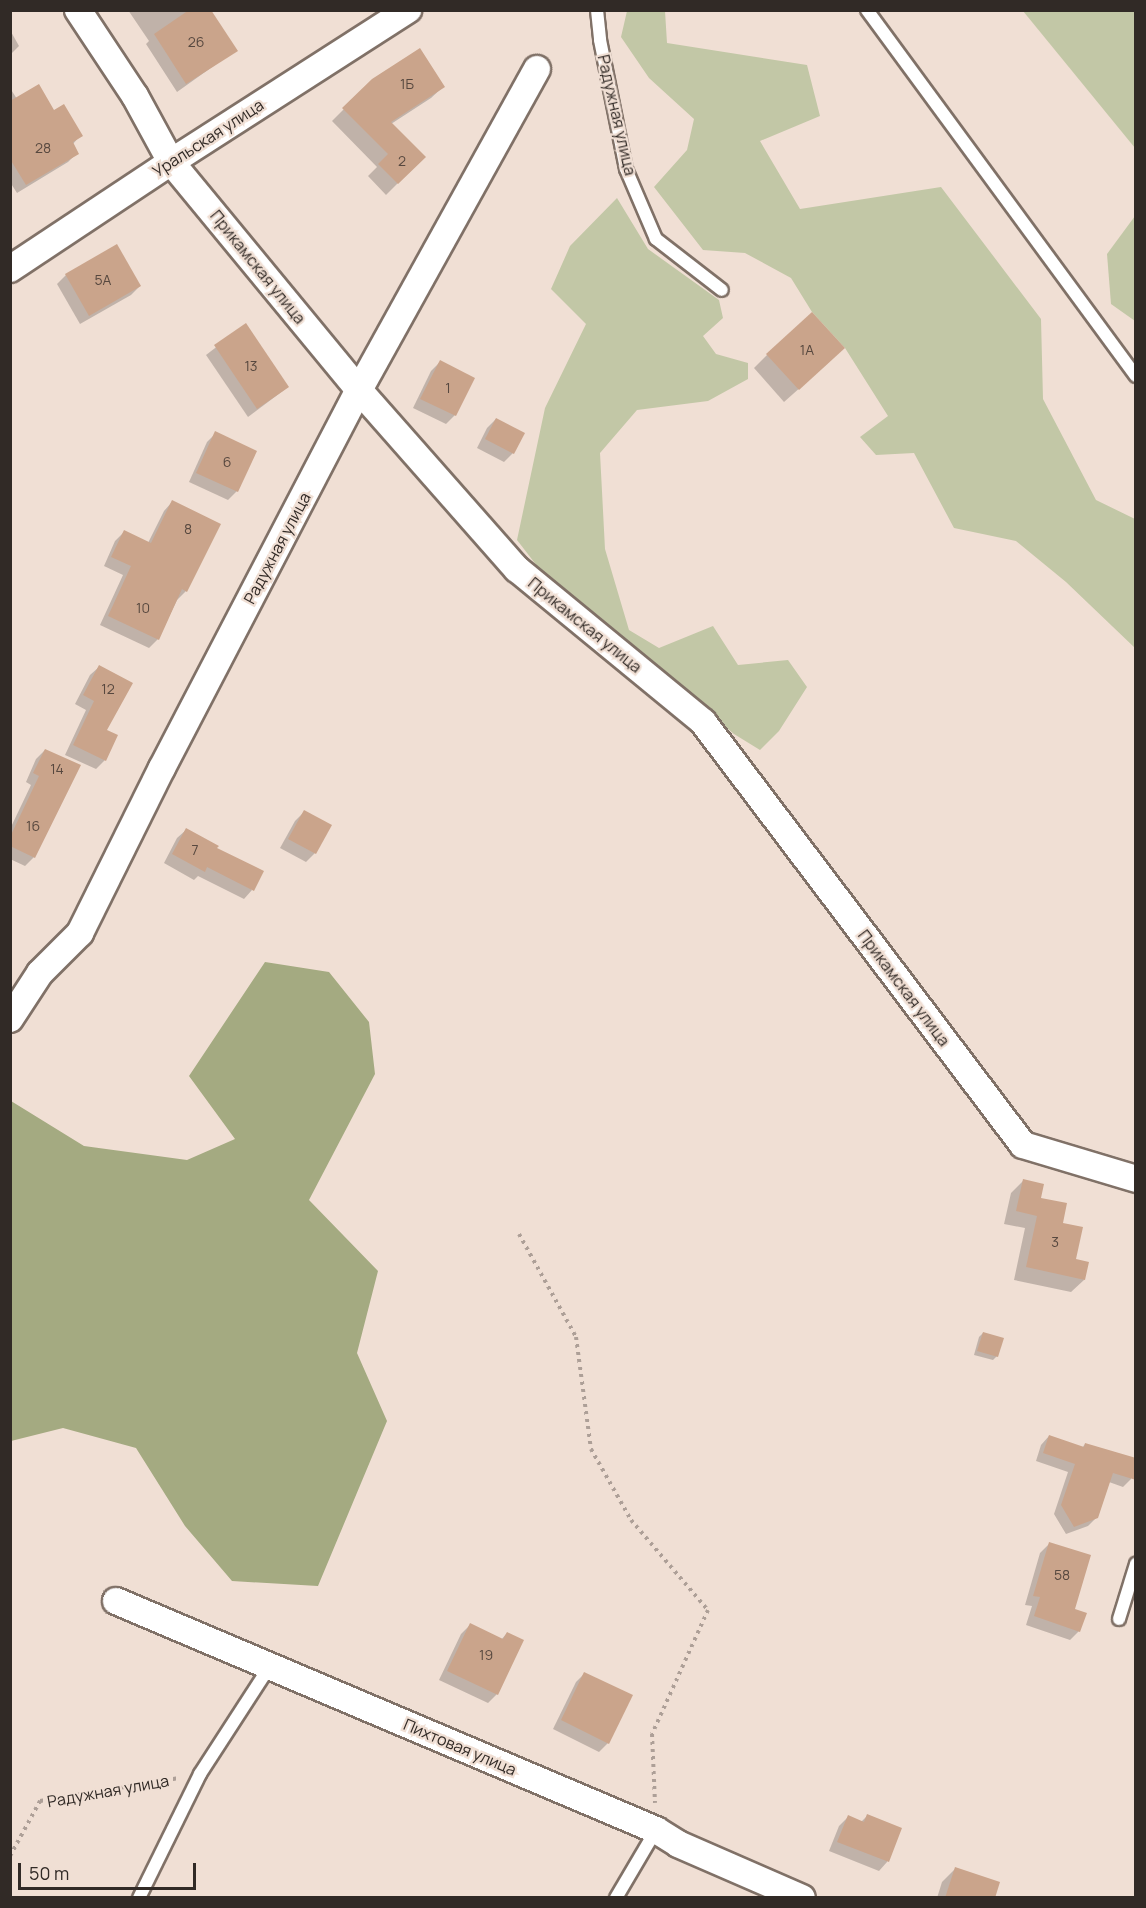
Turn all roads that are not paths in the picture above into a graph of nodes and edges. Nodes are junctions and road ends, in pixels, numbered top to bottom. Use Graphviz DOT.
graph roads {
  1 [pos="78,10"];
  2 [pos="408,10"];
  3 [pos="597,10"];
  4 [pos="867,10"];
  5 [pos="537,69"];
  6 [pos="171,162"];
  7 [pos="10,269"];
  8 [pos="722,290"];
  9 [pos="1136,376"];
  10 [pos="359,390"];
  11 [pos="10,1019"];
  12 [pos="1136,1179"];
  13 [pos="1136,1564"];
  14 [pos="116,1601"];
  15 [pos="1119,1619"];
  16 [pos="270,1666"];
  17 [pos="656,1830"];
  18 [pos="138,1898"];
  19 [pos="616,1898"];
  20 [pos="802,1898"];
  1 -- 6 [label="street, Прикамская улица"];
  2 -- 6 [label="street, Уральская улица"];
  3 -- 8 [label="lane, Радужная улица"];
  4 -- 9 [label="lane"];
  5 -- 10 [label="street, Радужная улица"];
  6 -- 7 [label="street, Уральская улица"];
  6 -- 10 [label="street, Прикамская улица"];
  10 -- 11 [label="street, Радужная улица"];
  10 -- 12 [label="street, Прикамская улица"];
  13 -- 15 [label="lane"];
  14 -- 16 [label="street, Пихтовая улица"];
  16 -- 17 [label="street, Пихтовая улица"];
  16 -- 18 [label="lane"];
  17 -- 19 [label="lane"];
  17 -- 20 [label="street, Пихтовая улица"];
}
